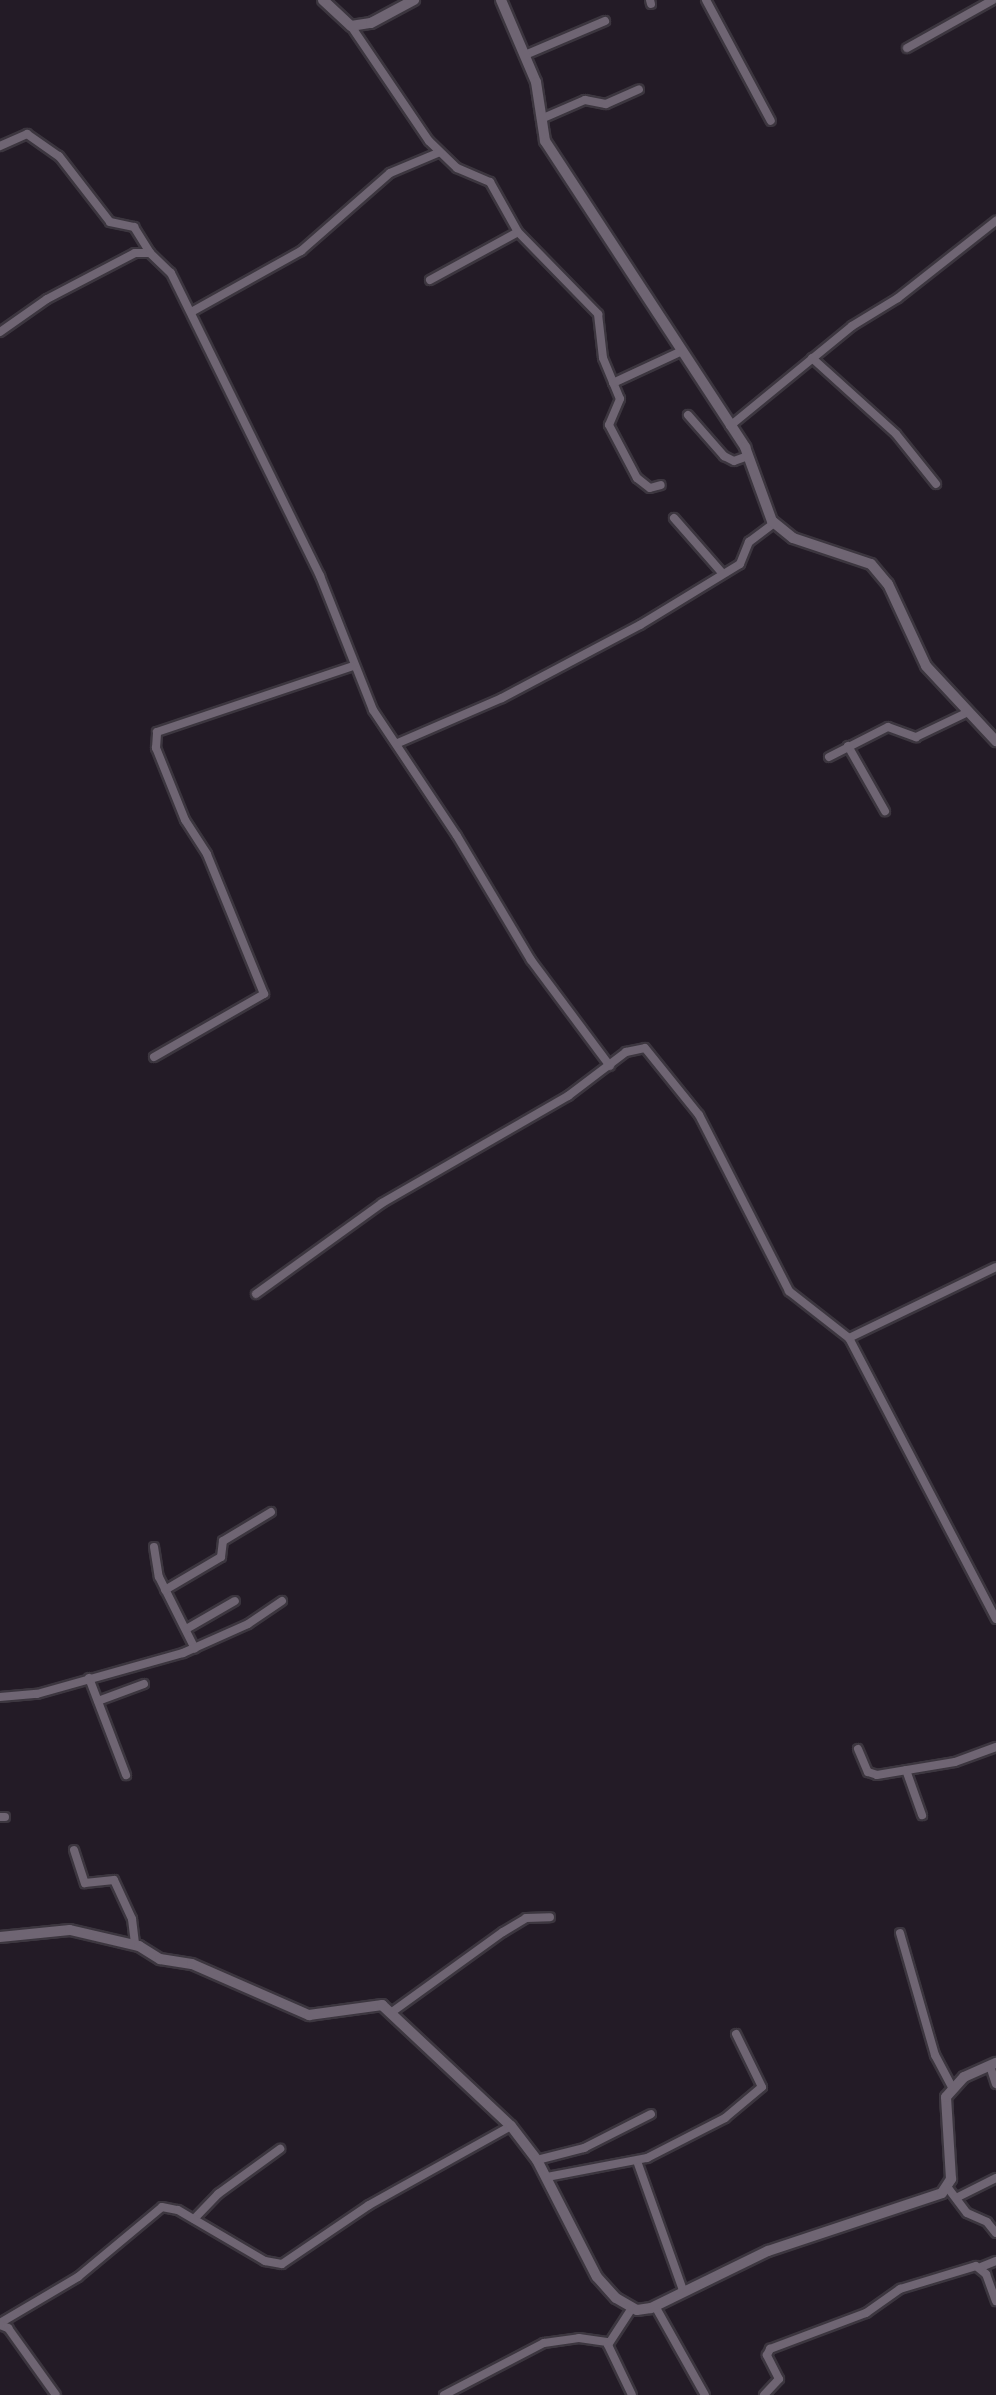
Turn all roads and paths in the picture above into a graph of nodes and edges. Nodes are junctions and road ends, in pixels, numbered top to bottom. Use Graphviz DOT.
graph roads {
  1 [pos="323,0"];
  2 [pos="414,0"];
  3 [pos="501,0"];
  4 [pos="706,0"];
  5 [pos="993,0"];
  6 [pos="605,21"];
  7 [pos="351,26"];
  8 [pos="907,48"];
  9 [pos="525,55"];
  10 [pos="639,89"];
  11 [pos="541,119"];
  12 [pos="771,121"];
  13 [pos="0,146"];
  14 [pos="440,152"];
  15 [pos="996,221"];
  16 [pos="518,232"];
  17 [pos="150,253"];
  18 [pos="430,280"];
  19 [pos="193,311"];
  20 [pos="0,332"];
  21 [pos="682,351"];
  22 [pos="812,358"];
  23 [pos="613,383"];
  24 [pos="688,415"];
  25 [pos="730,426"];
  26 [pos="748,456"];
  27 [pos="936,484"];
  28 [pos="661,485"];
  29 [pos="674,518"];
  30 [pos="774,523"];
  31 [pos="723,574"];
  32 [pos="353,666"];
  33 [pos="966,713"];
  34 [pos="996,741"];
  35 [pos="398,743"];
  36 [pos="848,746"];
  37 [pos="829,757"];
  38 [pos="885,811"];
  39 [pos="154,1057"];
  40 [pos="610,1066"];
  41 [pos="996,1267"];
  42 [pos="256,1294"];
  43 [pos="849,1338"];
  44 [pos="271,1512"];
  45 [pos="154,1547"];
  46 [pos="165,1590"];
  47 [pos="235,1601"];
  48 [pos="282,1601"];
  49 [pos="996,1619"];
  50 [pos="188,1628"];
  51 [pos="195,1649"];
  52 [pos="89,1678"];
  53 [pos="144,1684"];
  54 [pos="0,1697"];
  55 [pos="98,1701"];
  56 [pos="996,1747"];
  57 [pos="858,1749"];
  58 [pos="906,1770"];
  59 [pos="126,1775"];
  60 [pos="922,1815"];
  61 [pos="74,1850"];
  62 [pos="550,1917"];
  63 [pos="900,1933"];
  64 [pos="0,1937"];
  65 [pos="135,1945"];
  66 [pos="392,2012"];
  67 [pos="736,2034"];
  68 [pos="993,2065"];
  69 [pos="996,2084"];
  70 [pos="952,2087"];
  71 [pos="651,2114"];
  72 [pos="511,2126"];
  73 [pos="280,2149"];
  74 [pos="537,2160"];
  75 [pos="637,2161"];
  76 [pos="547,2177"];
  77 [pos="996,2178"];
  78 [pos="948,2188"];
  79 [pos="956,2198"];
  80 [pos="194,2219"];
  81 [pos="996,2233"];
  82 [pos="996,2261"];
  83 [pos="981,2267"];
  84 [pos="683,2290"];
  85 [pos="996,2301"];
  86 [pos="655,2306"];
  87 [pos="632,2308"];
  88 [pos="0,2324"];
  89 [pos="609,2342"];
  90 [pos="56,2395"];
  91 [pos="444,2395"];
  92 [pos="632,2395"];
  93 [pos="705,2395"];
  94 [pos="764,2395"];
  1 -- 7 [label="street"];
  2 -- 7 [label="street"];
  3 -- 9 [label="street"];
  4 -- 12 [label="street"];
  5 -- 8 [label="street"];
  6 -- 9 [label="street"];
  7 -- 14 [label="street"];
  9 -- 11 [label="street"];
  10 -- 11 [label="street"];
  11 -- 21 [label="street"];
  13 -- 17 [label="street"];
  14 -- 16 [label="street"];
  14 -- 19 [label="street"];
  15 -- 22 [label="street"];
  16 -- 18 [label="street"];
  16 -- 23 [label="street"];
  17 -- 19 [label="street"];
  17 -- 20 [label="street"];
  19 -- 32 [label="street"];
  21 -- 23 [label="street"];
  21 -- 25 [label="street"];
  22 -- 25 [label="street"];
  22 -- 27 [label="street"];
  23 -- 28 [label="street"];
  24 -- 26 [label="street"];
  25 -- 26 [label="street"];
  26 -- 30 [label="street"];
  29 -- 31 [label="street"];
  30 -- 31 [label="street"];
  30 -- 33 [label="street"];
  31 -- 35 [label="street"];
  32 -- 35 [label="street"];
  32 -- 39 [label="street"];
  33 -- 34 [label="street"];
  33 -- 36 [label="street"];
  35 -- 40 [label="street"];
  36 -- 37 [label="street"];
  36 -- 38 [label="street"];
  40 -- 42 [label="street"];
  40 -- 43 [label="street"];
  41 -- 43 [label="street"];
  43 -- 49 [label="street"];
  44 -- 46 [label="street"];
  45 -- 46 [label="street"];
  46 -- 50 [label="street"];
  47 -- 50 [label="street"];
  48 -- 51 [label="street"];
  50 -- 51 [label="street"];
  51 -- 52 [label="street"];
  52 -- 54 [label="street"];
  52 -- 55 [label="street"];
  53 -- 55 [label="street"];
  55 -- 59 [label="street"];
  56 -- 58 [label="street"];
  57 -- 58 [label="street"];
  58 -- 60 [label="street"];
  61 -- 65 [label="street"];
  62 -- 66 [label="street"];
  63 -- 70 [label="street"];
  64 -- 65 [label="street"];
  65 -- 66 [label="street"];
  66 -- 72 [label="street"];
  67 -- 75 [label="street"];
  68 -- 69 [label="street"];
  68 -- 70 [label="street"];
  70 -- 78 [label="street"];
  71 -- 74 [label="street"];
  72 -- 74 [label="street"];
  72 -- 80 [label="street"];
  73 -- 80 [label="street"];
  74 -- 76 [label="street"];
  75 -- 76 [label="street"];
  75 -- 84 [label="street"];
  76 -- 87 [label="street"];
  77 -- 79 [label="street"];
  78 -- 79 [label="street"];
  78 -- 84 [label="street"];
  79 -- 81 [label="street"];
  80 -- 88 [label="street"];
  82 -- 83 [label="street"];
  83 -- 85 [label="street"];
  83 -- 94 [label="street"];
  84 -- 86 [label="street"];
  86 -- 87 [label="street"];
  86 -- 93 [label="street"];
  87 -- 89 [label="street"];
  88 -- 90 [label="street"];
  89 -- 91 [label="street"];
  89 -- 92 [label="street"];
}
